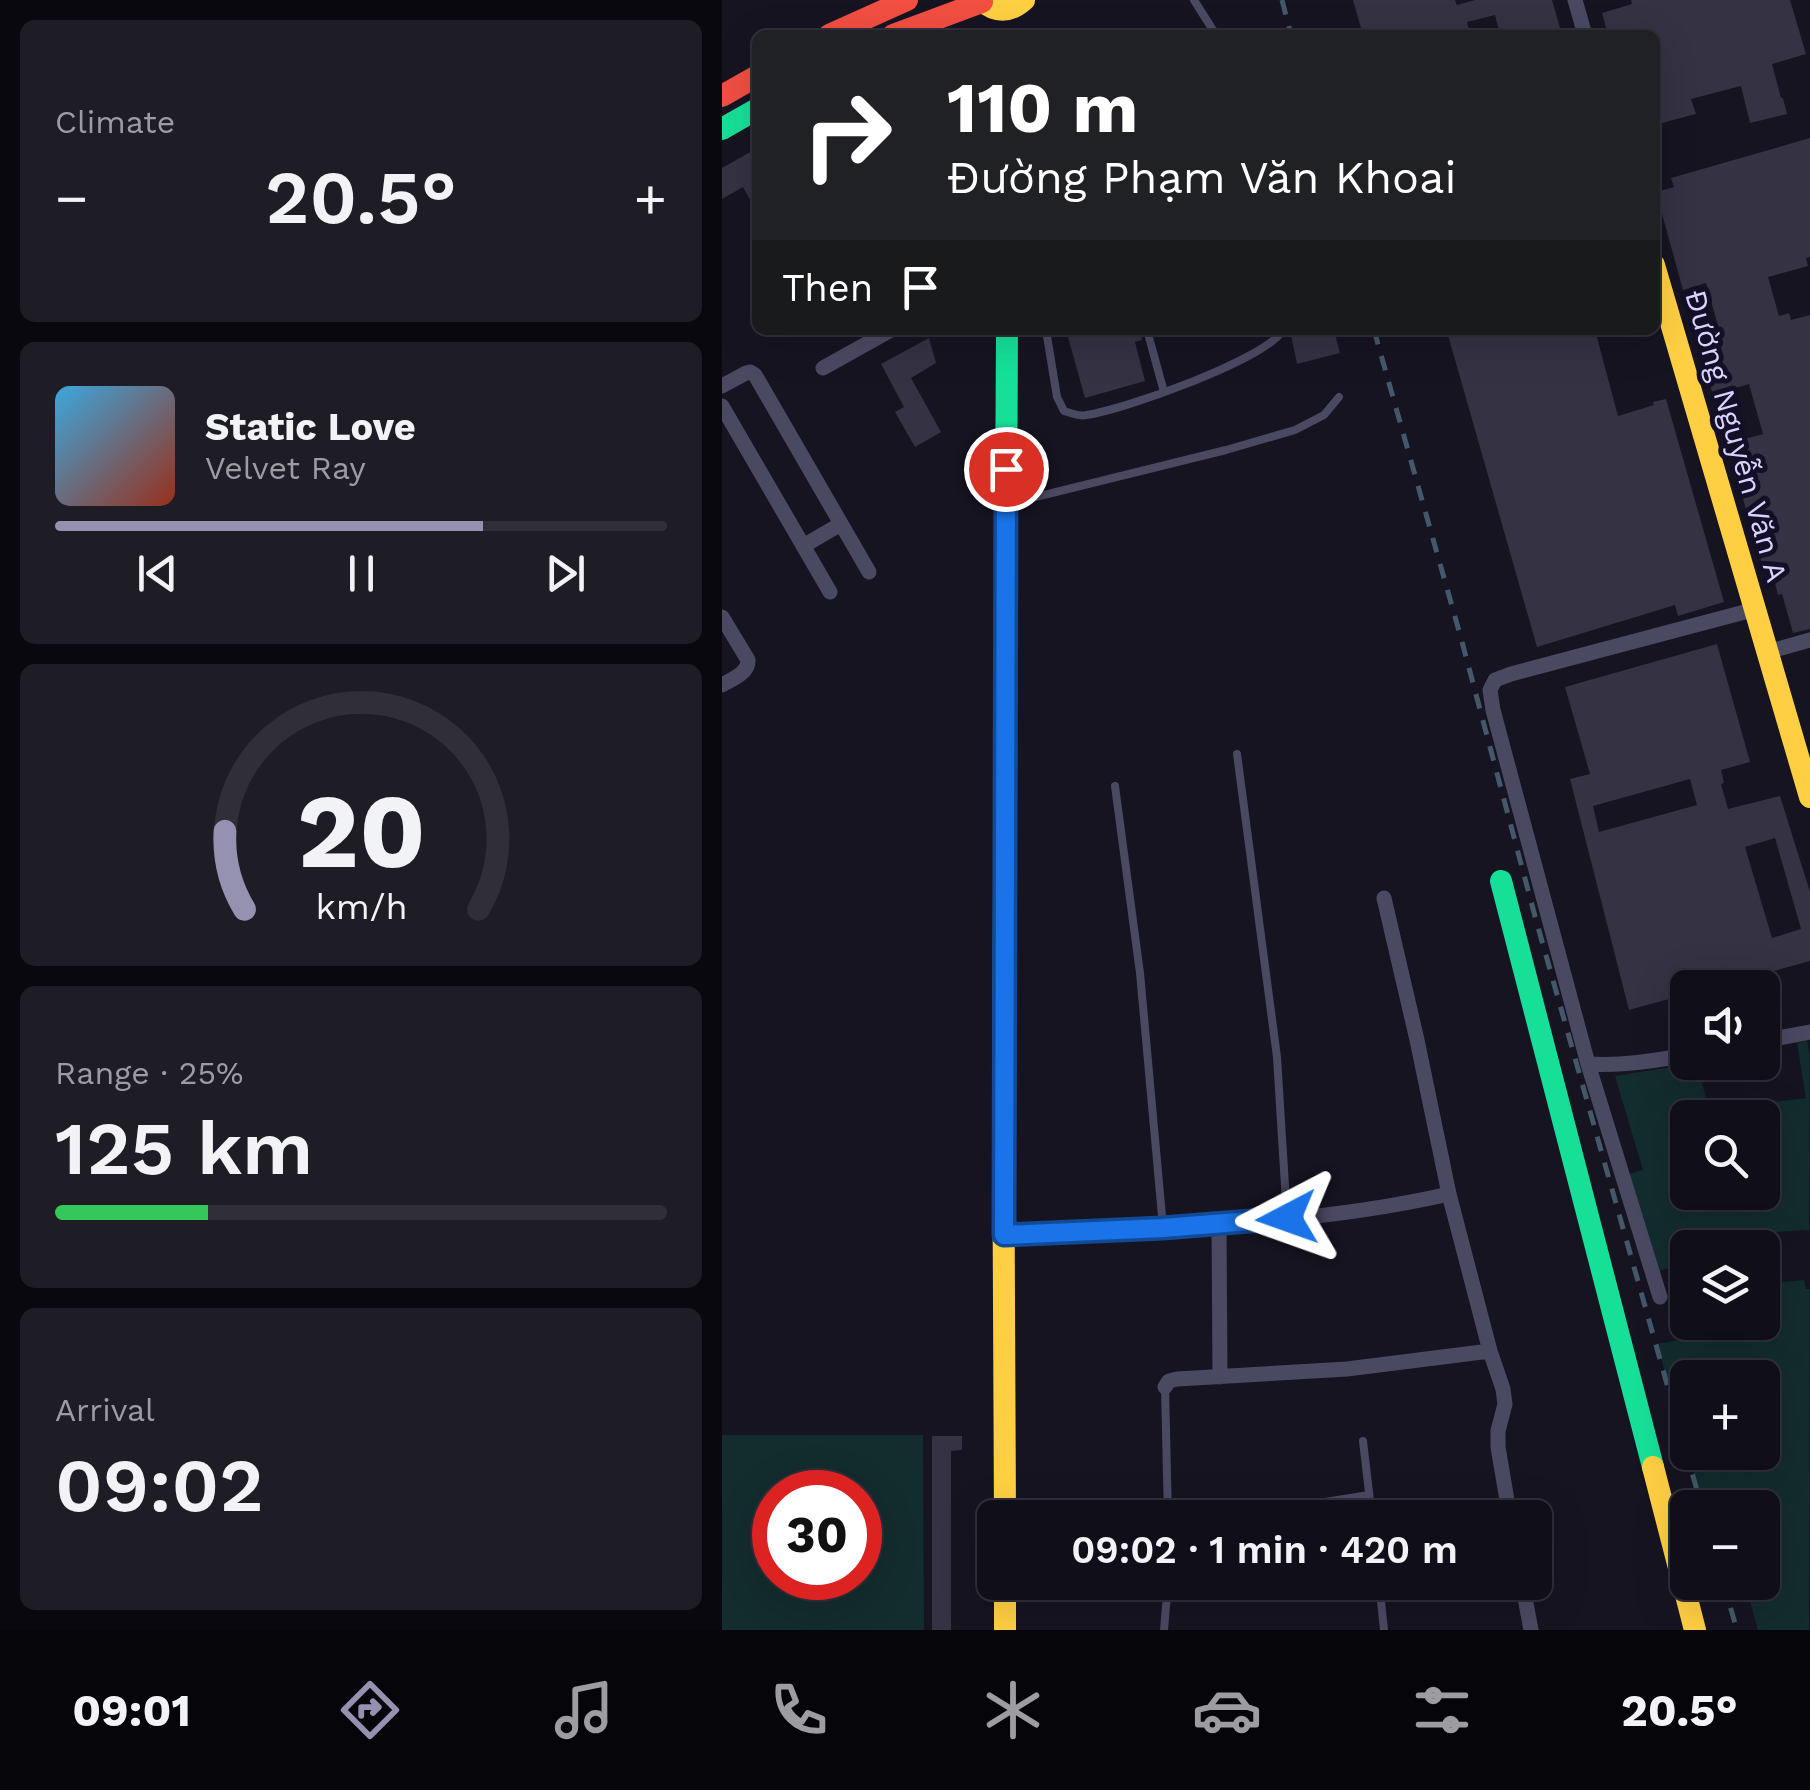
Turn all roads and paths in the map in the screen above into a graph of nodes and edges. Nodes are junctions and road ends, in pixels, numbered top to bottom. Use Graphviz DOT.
graph roads {
  1 [pos="842,0"];
  2 [pos="907,0"];
  3 [pos="1194,0"];
  4 [pos="1574,0"];
  5 [pos="982,1"];
  6 [pos="1012,15"];
  7 [pos="854,22"];
  8 [pos="838,30"];
  9 [pos="906,30"];
  10 [pos="1213,30"];
  11 [pos="1584,30"];
  12 [pos="752,79"];
  13 [pos="722,96"];
  14 [pos="752,112"];
  15 [pos="722,129"];
  16 [pos="1660,284"];
  17 [pos="883,335"];
  18 [pos="1006,335"];
  19 [pos="1047,335"];
  20 [pos="1149,335"];
  21 [pos="1279,335"];
  22 [pos="822,368"];
  23 [pos="722,386"];
  24 [pos="1164,392"];
  25 [pos="1339,397"];
  26 [pos="722,406"];
  27 [pos="1006,504"];
  28 [pos="841,524"];
  29 [pos="803,546"];
  30 [pos="869,572"];
  31 [pos="830,592"];
  32 [pos="1756,610"];
  33 [pos="722,617"];
  34 [pos="1810,640"];
  35 [pos="1768,652"];
  36 [pos="722,685"];
  37 [pos="1238,754"];
  38 [pos="1115,786"];
  39 [pos="1810,798"];
  40 [pos="1502,880"];
  41 [pos="1384,898"];
  42 [pos="1810,1032"];
  43 [pos="1780,1038"];
  44 [pos="1670,1058"];
  45 [pos="1588,1064"];
  46 [pos="1449,1194"];
  47 [pos="1287,1218"];
  48 [pos="1219,1223"];
  49 [pos="1163,1228"];
  50 [pos="1004,1235"];
  51 [pos="1660,1297"];
  52 [pos="1490,1351"];
  53 [pos="1220,1378"];
  54 [pos="1165,1388"];
  55 [pos="1363,1441"];
  56 [pos="1369,1495"];
  57 [pos="1005,1500"];
  58 [pos="1168,1500"];
  59 [pos="1338,1500"];
  60 [pos="1370,1500"];
  61 [pos="1507,1500"];
  62 [pos="1005,1600"];
  63 [pos="1166,1600"];
  64 [pos="1381,1600"];
  65 [pos="1525,1600"];
  66 [pos="1005,1630"];
  67 [pos="1164,1630"];
  68 [pos="1384,1630"];
  69 [pos="1531,1630"];
  70 [pos="1695,1630"];
  1 -- 7 [label="street"];
  2 -- 7 [label="street"];
  3 -- 10 [label="lane"];
  4 -- 11 [label="street"];
  5 -- 6 [label="street"];
  5 -- 9 [label="street"];
  7 -- 8 [label="street"];
  12 -- 13 [label="street"];
  14 -- 15 [label="street"];
  16 -- 32 [label="street, Đường Nguyễn Văn A"];
  17 -- 22 [label="street"];
  18 -- 27 [label="street"];
  19 -- 24 [label="lane"];
  20 -- 24 [label="lane"];
  21 -- 24 [label="lane"];
  23 -- 28 [label="street"];
  25 -- 27 [label="lane"];
  26 -- 29 [label="street"];
  27 -- 50 [label="street"];
  28 -- 29 [label="street"];
  28 -- 30 [label="street"];
  29 -- 31 [label="street"];
  32 -- 35 [label="street, Đường Nguyễn Văn A"];
  32 -- 45 [label="street"];
  33 -- 36 [label="street"];
  34 -- 35 [label="street"];
  35 -- 39 [label="street, Đường Nguyễn Văn A"];
  37 -- 47 [label="lane"];
  38 -- 49 [label="lane"];
  40 -- 70 [label="street"];
  41 -- 46 [label="street"];
  42 -- 43 [label="street"];
  44 -- 45 [label="street"];
  45 -- 51 [label="street"];
  46 -- 47 [label="street"];
  46 -- 52 [label="street"];
  47 -- 48 [label="street"];
  48 -- 49 [label="street"];
  48 -- 53 [label="street"];
  49 -- 50 [label="street"];
  50 -- 57 [label="street"];
  52 -- 53 [label="street"];
  52 -- 61 [label="street"];
  53 -- 54 [label="street"];
  54 -- 58 [label="lane"];
  55 -- 56 [label="lane"];
  56 -- 59 [label="lane"];
  56 -- 60 [label="lane"];
  62 -- 66 [label="street"];
  63 -- 67 [label="lane"];
  64 -- 68 [label="lane"];
  65 -- 69 [label="street"];
}
